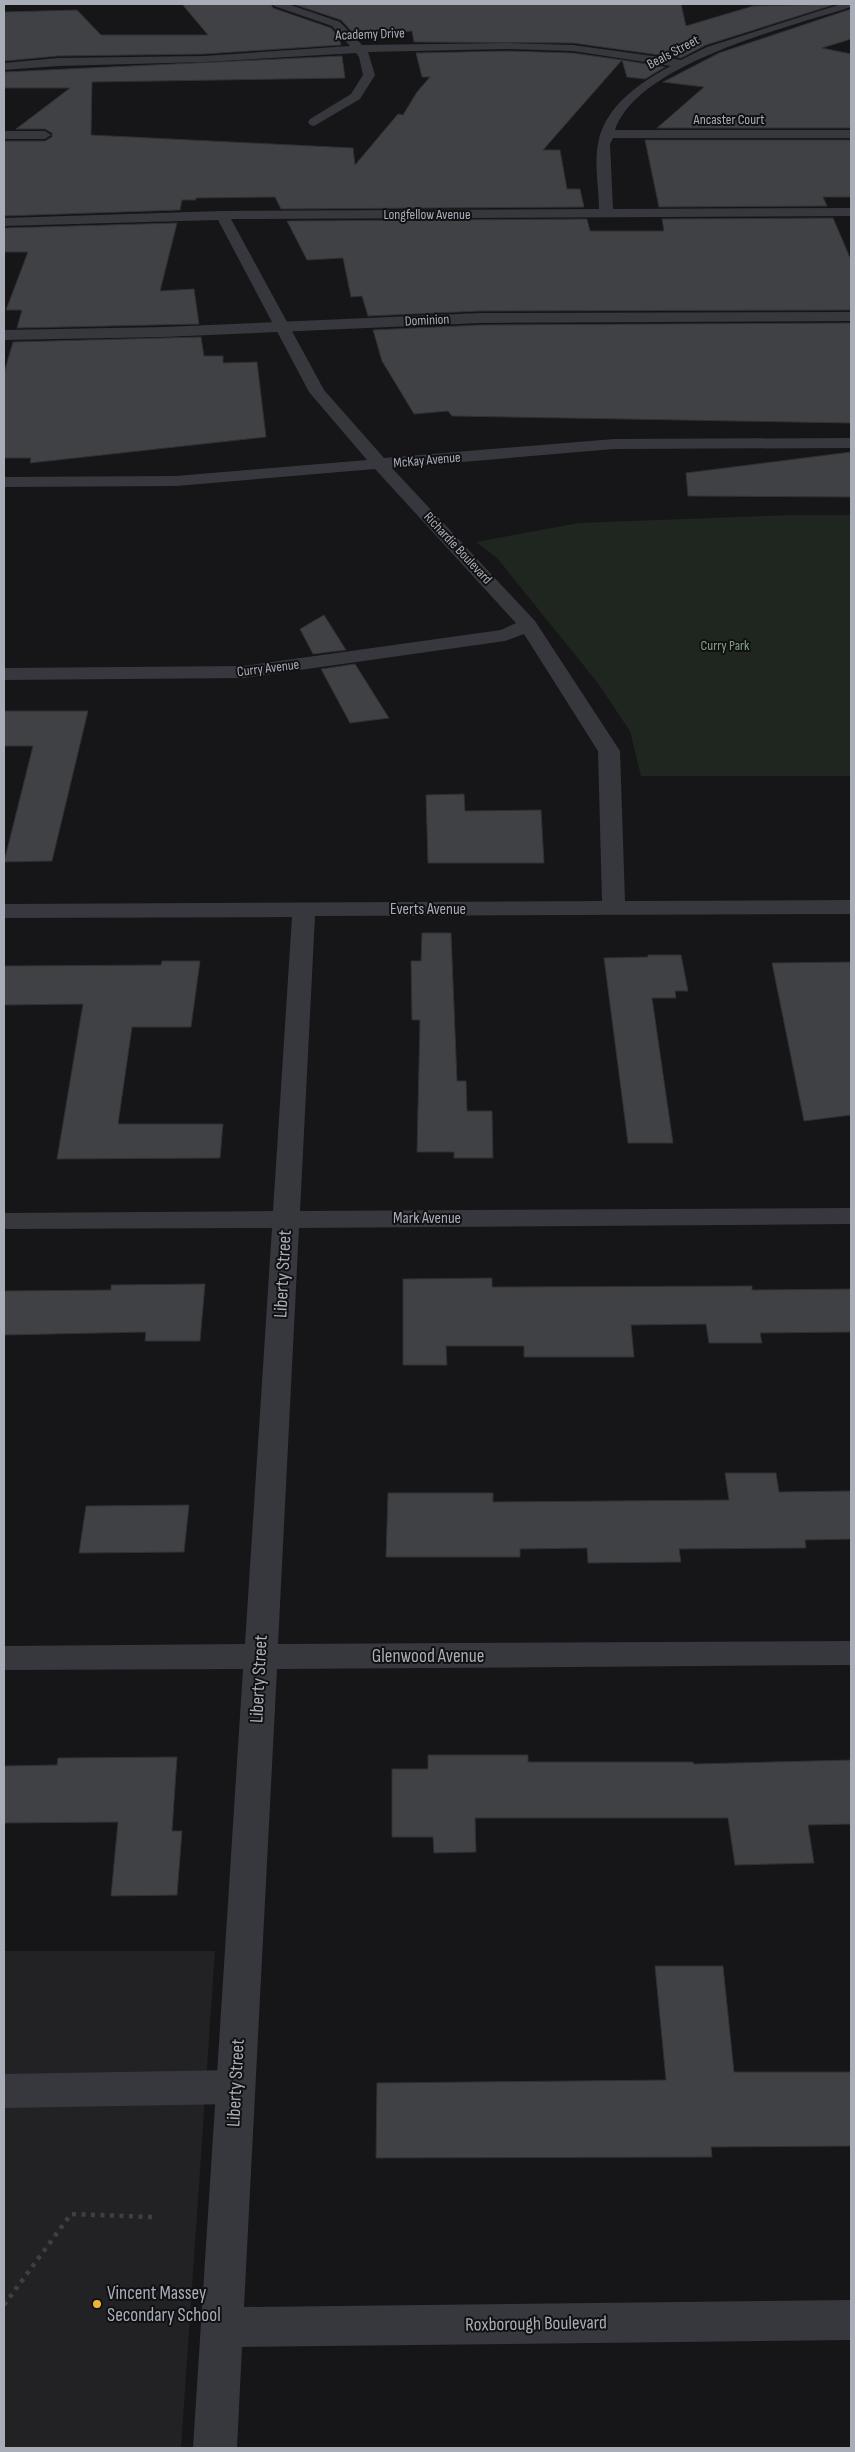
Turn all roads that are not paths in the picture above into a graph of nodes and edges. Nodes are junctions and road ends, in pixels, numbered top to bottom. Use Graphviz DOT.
graph roads {
  1 [pos="278,4"];
  2 [pos="851,4"];
  3 [pos="358,49"];
  4 [pos="4,56"];
  5 [pos="58,62"];
  6 [pos="681,64"];
  7 [pos="4,66"];
  8 [pos="314,122"];
  9 [pos="608,134"];
  10 [pos="851,134"];
  11 [pos="4,135"];
  12 [pos="44,135"];
  13 [pos="851,212"];
  14 [pos="606,213"];
  15 [pos="222,215"];
  16 [pos="4,222"];
  17 [pos="851,317"];
  18 [pos="282,327"];
  19 [pos="4,335"];
  20 [pos="851,443"];
  21 [pos="380,464"];
  22 [pos="4,482"];
  23 [pos="528,625"];
  24 [pos="4,674"];
  25 [pos="851,906"];
  26 [pos="614,908"];
  27 [pos="304,909"];
  28 [pos="4,911"];
  29 [pos="851,1216"];
  30 [pos="286,1219"];
  31 [pos="4,1221"];
  32 [pos="851,1653"];
  33 [pos="261,1657"];
  34 [pos="4,1658"];
  35 [pos="236,2087"];
  36 [pos="4,2091"];
  37 [pos="851,2320"];
  38 [pos="222,2327"];
  39 [pos="215,2448"];
  1 -- 3 [label="street"];
  2 -- 6 [label="street, Beals Street"];
  3 -- 5 [label="street, Academy Drive"];
  3 -- 6 [label="street, Academy Drive"];
  3 -- 8 [label="street"];
  4 -- 5 [label="street, Academy Drive"];
  5 -- 7 [label="street, Academy Drive"];
  6 -- 9 [label="street, Beals Street"];
  9 -- 10 [label="street, Ancaster Court"];
  9 -- 14 [label="street, Beals Street"];
  11 -- 12 [label="street"];
  13 -- 14 [label="street, Longfellow Avenue"];
  14 -- 15 [label="street, Longfellow Avenue"];
  15 -- 16 [label="street, Longfellow Avenue"];
  15 -- 18 [label="street, Richardie Boulevard"];
  17 -- 18 [label="street, Dominion"];
  18 -- 19 [label="street, Dominion"];
  18 -- 21 [label="street, Richardie Boulevard"];
  20 -- 21 [label="street, McKay Avenue"];
  21 -- 22 [label="street, McKay Avenue"];
  21 -- 23 [label="street, Richardie Boulevard"];
  23 -- 24 [label="street, Curry Avenue"];
  23 -- 26 [label="street, Richardie Boulevard"];
  25 -- 26 [label="street, Everts Avenue"];
  26 -- 27 [label="street, Everts Avenue"];
  27 -- 28 [label="street, Everts Avenue"];
  27 -- 30 [label="street, Liberty Street"];
  29 -- 30 [label="street, Mark Avenue"];
  30 -- 31 [label="street, Mark Avenue"];
  30 -- 33 [label="street, Liberty Street"];
  32 -- 33 [label="street, Glenwood Avenue"];
  33 -- 34 [label="street, Glenwood Avenue"];
  33 -- 35 [label="street, Liberty Street"];
  35 -- 36 [label="street"];
  35 -- 38 [label="street, Liberty Street"];
  37 -- 38 [label="street, Roxborough Boulevard"];
  38 -- 39 [label="street, Liberty Street"];
}
